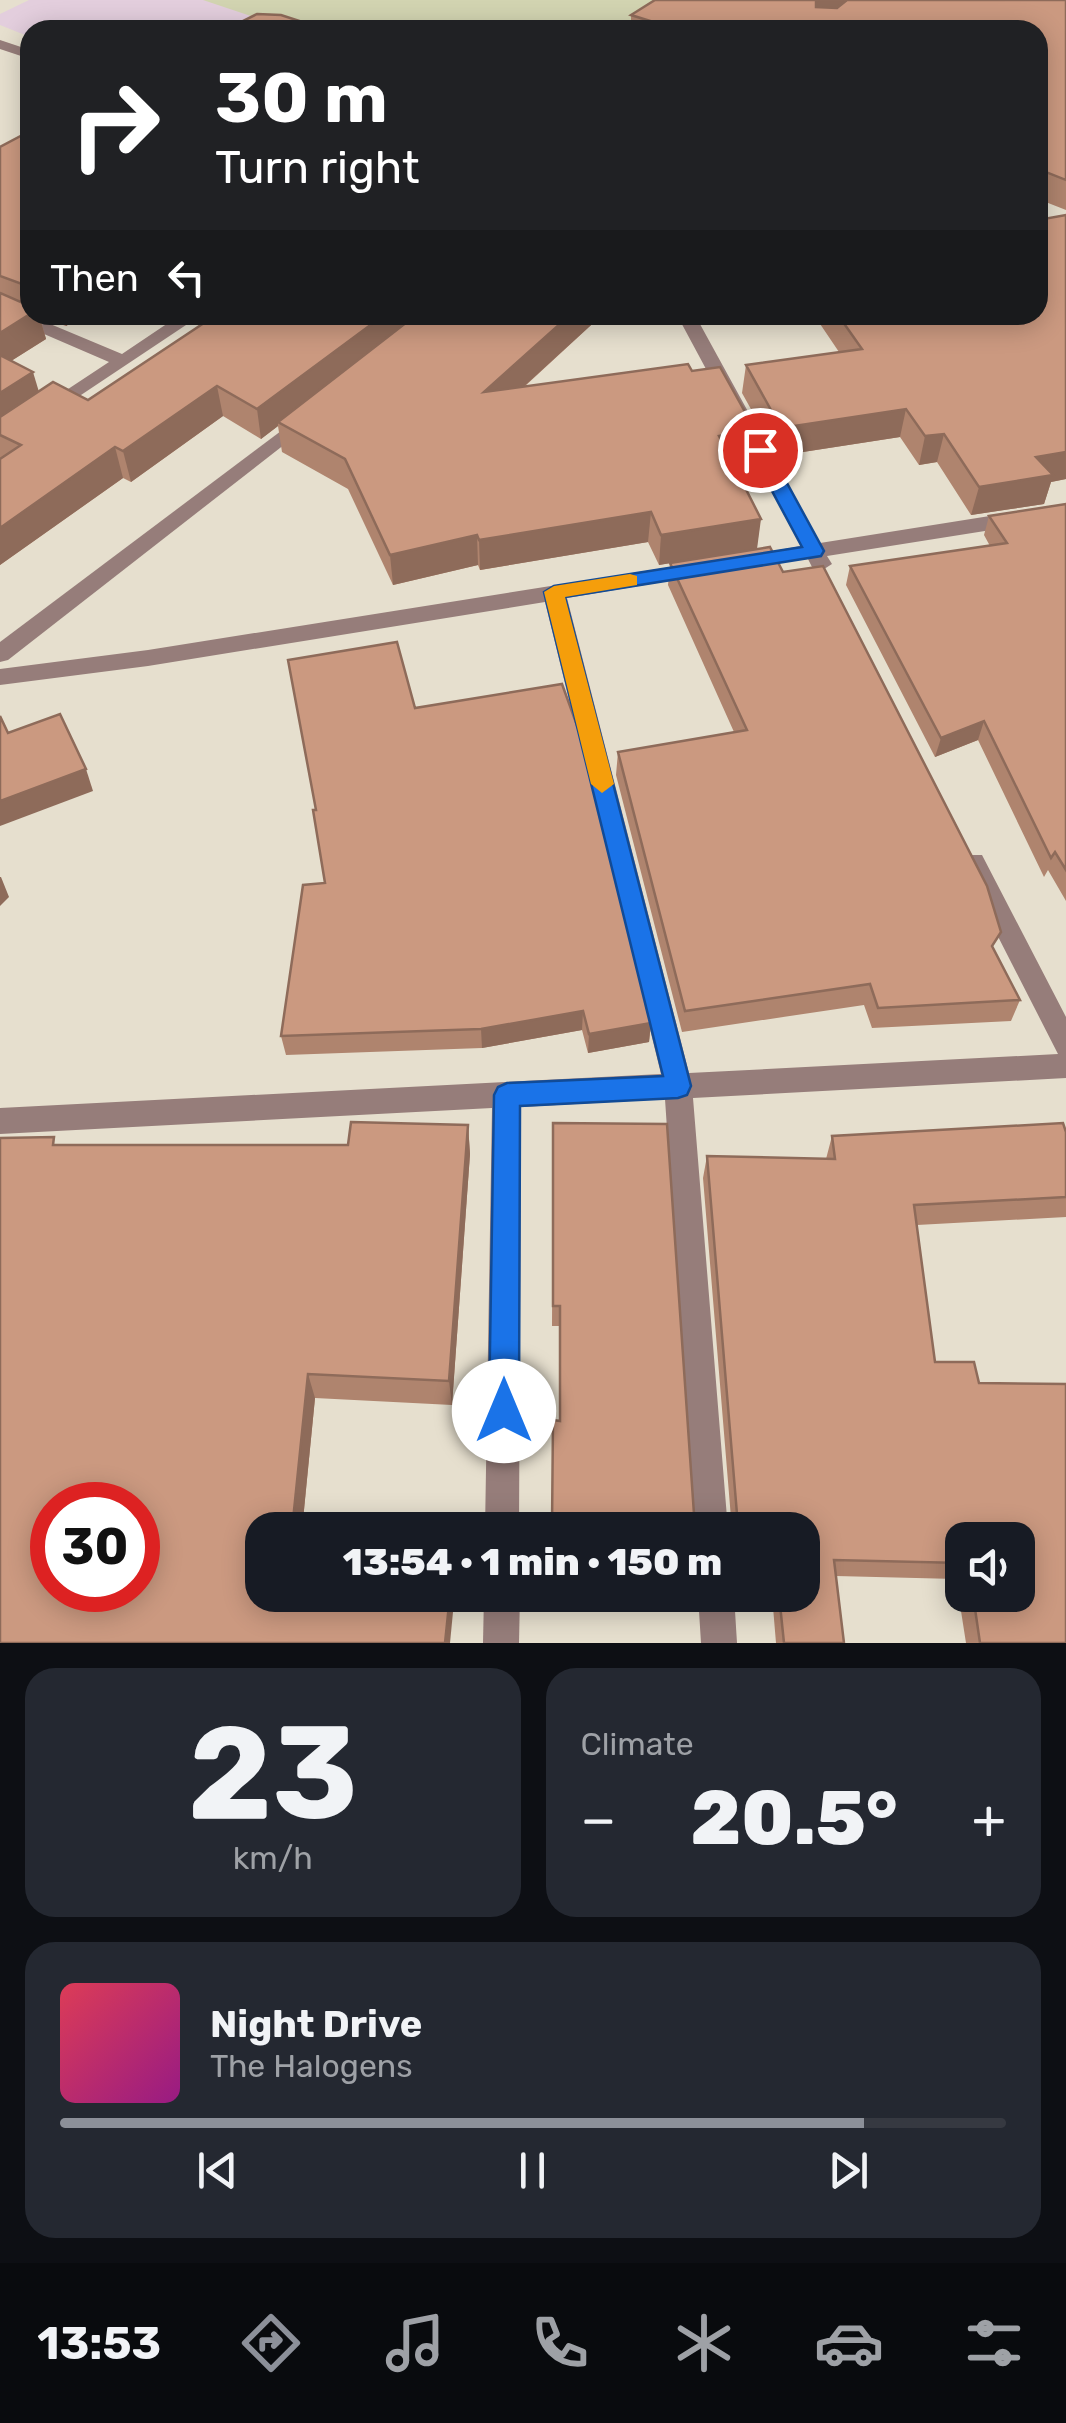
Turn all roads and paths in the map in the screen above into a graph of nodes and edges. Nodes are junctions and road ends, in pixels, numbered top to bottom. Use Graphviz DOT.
graph roads {
  1 [pos="39,325"];
  2 [pos="177,325"];
  3 [pos="691,325"];
  4 [pos="123,361"];
  5 [pos="318,410"];
  6 [pos="0,444"];
  7 [pos="1066,511"];
  8 [pos="814,551"];
  9 [pos="832,586"];
  10 [pos="554,592"];
  11 [pos="0,654"];
  12 [pos="0,676"];
  13 [pos="958,833"];
  14 [pos="1066,1045"];
  15 [pos="1066,1066"];
  16 [pos="678,1086"];
  17 [pos="507,1095"];
  18 [pos="0,1121"];
  19 [pos="502,1512"];
  20 [pos="710,1512"];
  21 [pos="502,1612"];
  22 [pos="717,1612"];
  23 [pos="501,1643"];
  24 [pos="719,1643"];
  1 -- 4 [label="street"];
  2 -- 4 [label="street"];
  3 -- 8 [label="street"];
  4 -- 6 [label="street"];
  5 -- 11 [label="street"];
  7 -- 8 [label="street"];
  8 -- 9 [label="street"];
  8 -- 10 [label="street"];
  10 -- 12 [label="street"];
  10 -- 16 [label="street"];
  13 -- 14 [label="street"];
  15 -- 16 [label="street"];
  16 -- 17 [label="street"];
  16 -- 20 [label="street"];
  17 -- 18 [label="street"];
  17 -- 19 [label="street"];
  21 -- 23 [label="street"];
  22 -- 24 [label="street"];
}
